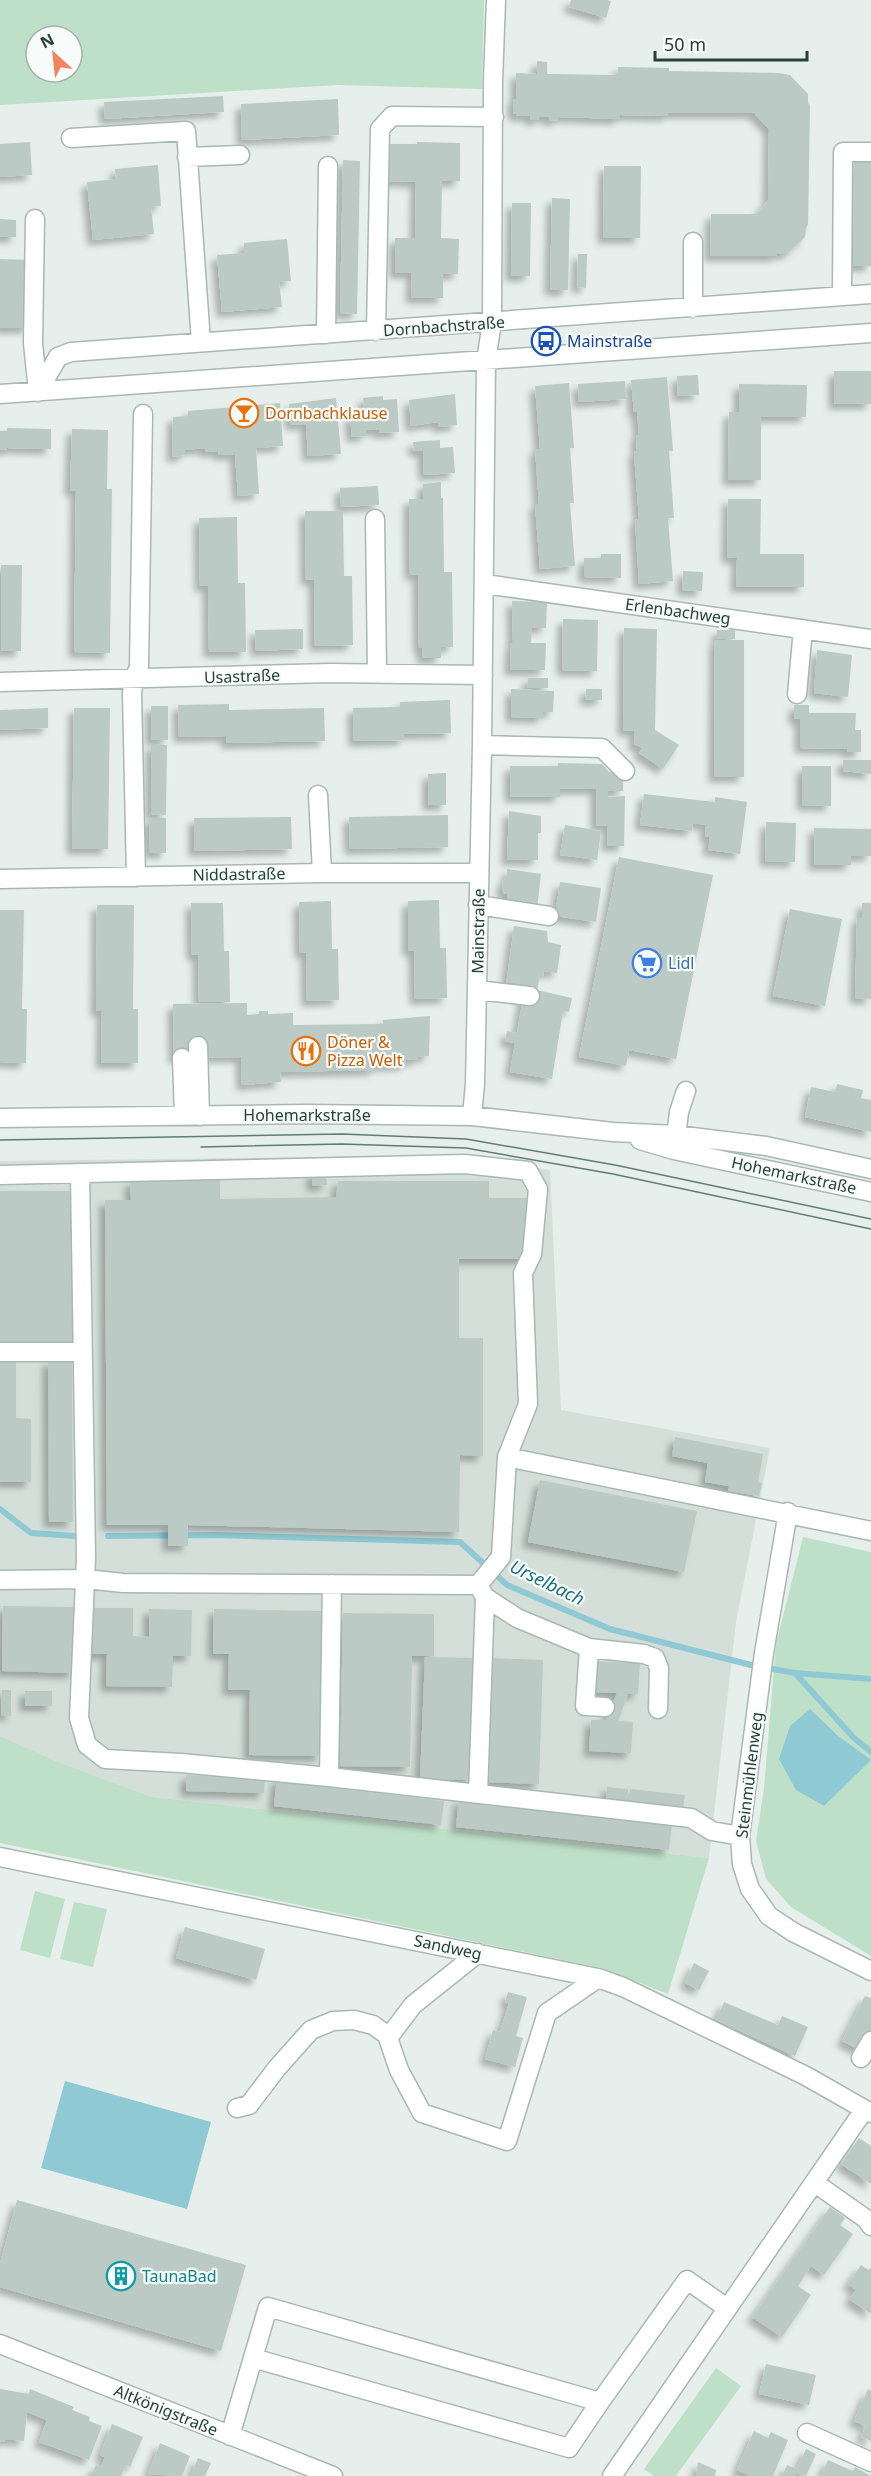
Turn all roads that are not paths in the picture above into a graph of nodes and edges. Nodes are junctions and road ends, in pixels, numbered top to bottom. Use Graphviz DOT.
graph roads {
  1 [pos="496,0"];
  2 [pos="494,117"];
  3 [pos="71,138"];
  4 [pos="871,152"];
  5 [pos="240,155"];
  6 [pos="187,157"];
  7 [pos="328,166"];
  8 [pos="35,219"];
  9 [pos="693,242"];
  10 [pos="871,294"];
  11 [pos="842,296"];
  12 [pos="693,308"];
  13 [pos="492,322"];
  14 [pos="376,331"];
  15 [pos="871,333"];
  16 [pos="326,334"];
  17 [pos="201,342"];
  18 [pos="486,361"];
  19 [pos="38,392"];
  20 [pos="0,394"];
  21 [pos="143,414"];
  22 [pos="375,519"];
  23 [pos="484,584"];
  24 [pos="803,629"];
  25 [pos="871,639"];
  26 [pos="377,673"];
  27 [pos="483,675"];
  28 [pos="134,680"];
  29 [pos="0,682"];
  30 [pos="797,694"];
  31 [pos="483,746"];
  32 [pos="625,771"];
  33 [pos="318,795"];
  34 [pos="322,873"];
  35 [pos="478,873"];
  36 [pos="136,877"];
  37 [pos="0,879"];
  38 [pos="478,905"];
  39 [pos="549,916"];
  40 [pos="477,990"];
  41 [pos="530,996"];
  42 [pos="198,1046"];
  43 [pos="182,1058"];
  44 [pos="686,1092"];
  45 [pos="192,1116"];
  46 [pos="472,1116"];
  47 [pos="0,1118"];
  48 [pos="675,1143"];
  49 [pos="871,1169"];
  50 [pos="80,1173"];
  51 [pos="0,1175"];
  52 [pos="871,1192"];
  53 [pos="0,1352"];
  54 [pos="82,1352"];
  55 [pos="507,1457"];
  56 [pos="788,1512"];
  57 [pos="871,1531"];
  58 [pos="86,1579"];
  59 [pos="0,1580"];
  60 [pos="332,1584"];
  61 [pos="482,1587"];
  62 [pos="589,1648"];
  63 [pos="605,1707"];
  64 [pos="658,1709"];
  65 [pos="329,1777"];
  66 [pos="478,1794"];
  67 [pos="740,1836"];
  68 [pos="0,1857"];
  69 [pos="478,1953"];
  70 [pos="871,1971"];
  71 [pos="598,1978"];
  72 [pos="388,2038"];
  73 [pos="871,2041"];
  74 [pos="861,2058"];
  75 [pos="237,2108"];
  76 [pos="867,2111"];
  77 [pos="815,2183"];
  78 [pos="868,2222"];
  79 [pos="727,2308"];
  80 [pos="0,2344"];
  81 [pos="253,2358"];
  82 [pos="600,2402"];
  83 [pos="807,2433"];
  84 [pos="230,2436"];
  85 [pos="871,2462"];
  86 [pos="333,2476"];
  87 [pos="612,2476"];
  1 -- 2 [label="street, Mainstraße"];
  2 -- 13 [label="street, Mainstraße"];
  2 -- 14 [label="street"];
  3 -- 6 [label="street"];
  4 -- 11 [label="street"];
  5 -- 6 [label="street"];
  6 -- 17 [label="street"];
  7 -- 16 [label="street"];
  8 -- 19 [label="street"];
  9 -- 12 [label="street"];
  10 -- 11 [label="street, Dornbachstraße"];
  11 -- 12 [label="street, Dornbachstraße"];
  12 -- 13 [label="street, Dornbachstraße"];
  13 -- 14 [label="street, Dornbachstraße"];
  13 -- 18 [label="street, Mainstraße"];
  14 -- 16 [label="street, Dornbachstraße"];
  15 -- 18 [label="street"];
  16 -- 17 [label="street, Dornbachstraße"];
  17 -- 19 [label="street, Dornbachstraße"];
  18 -- 19 [label="street"];
  18 -- 23 [label="street, Mainstraße"];
  19 -- 20 [label="street"];
  21 -- 28 [label="street"];
  22 -- 26 [label="street"];
  23 -- 24 [label="street, Erlenbachweg"];
  23 -- 27 [label="street, Mainstraße"];
  24 -- 25 [label="street, Erlenbachweg"];
  24 -- 30 [label="street"];
  26 -- 27 [label="street, Usastraße"];
  26 -- 28 [label="street, Usastraße"];
  27 -- 31 [label="street, Mainstraße"];
  28 -- 29 [label="street, Usastraße"];
  28 -- 36 [label="street"];
  31 -- 32 [label="street"];
  31 -- 35 [label="street, Mainstraße"];
  33 -- 34 [label="street"];
  34 -- 35 [label="street, Niddastraße"];
  34 -- 36 [label="street, Niddastraße"];
  35 -- 38 [label="street, Mainstraße"];
  36 -- 37 [label="street, Niddastraße"];
  38 -- 39 [label="street"];
  38 -- 40 [label="street, Mainstraße"];
  40 -- 41 [label="street"];
  40 -- 46 [label="street, Mainstraße"];
  42 -- 45 [label="street"];
  43 -- 45 [label="street"];
  44 -- 48 [label="street"];
  45 -- 46 [label="street, Hohemarkstraße"];
  45 -- 47 [label="street, Hohemarkstraße"];
  46 -- 48 [label="street, Hohemarkstraße"];
  48 -- 49 [label="street, Hohemarkstraße"];
  48 -- 52 [label="street, Hohemarkstraße"];
  50 -- 51 [label="street"];
  50 -- 54 [label="street"];
  50 -- 55 [label="street"];
  53 -- 54 [label="street"];
  54 -- 58 [label="street"];
  55 -- 56 [label="street"];
  55 -- 61 [label="street"];
  56 -- 57 [label="street"];
  56 -- 67 [label="street, Steinmühlenweg"];
  58 -- 59 [label="street"];
  58 -- 60 [label="street"];
  58 -- 65 [label="street"];
  60 -- 61 [label="street"];
  60 -- 65 [label="street"];
  61 -- 62 [label="street"];
  61 -- 66 [label="street"];
  62 -- 63 [label="street"];
  62 -- 64 [label="street"];
  65 -- 66 [label="street"];
  66 -- 67 [label="street"];
  67 -- 70 [label="street, Steinmühlenweg"];
  68 -- 69 [label="street, Sandweg"];
  69 -- 71 [label="street, Sandweg"];
  69 -- 72 [label="street"];
  71 -- 72 [label="street"];
  71 -- 76 [label="street, Sandweg"];
  72 -- 75 [label="street"];
  73 -- 74 [label="street"];
  76 -- 77 [label="street"];
  77 -- 78 [label="street"];
  77 -- 79 [label="street"];
  79 -- 82 [label="street"];
  79 -- 87 [label="street"];
  80 -- 84 [label="street, Altkönigstraße"];
  81 -- 82 [label="street"];
  81 -- 82 [label="street"];
  81 -- 84 [label="street"];
  83 -- 85 [label="street"];
  84 -- 86 [label="street, Altkönigstraße"];
}
